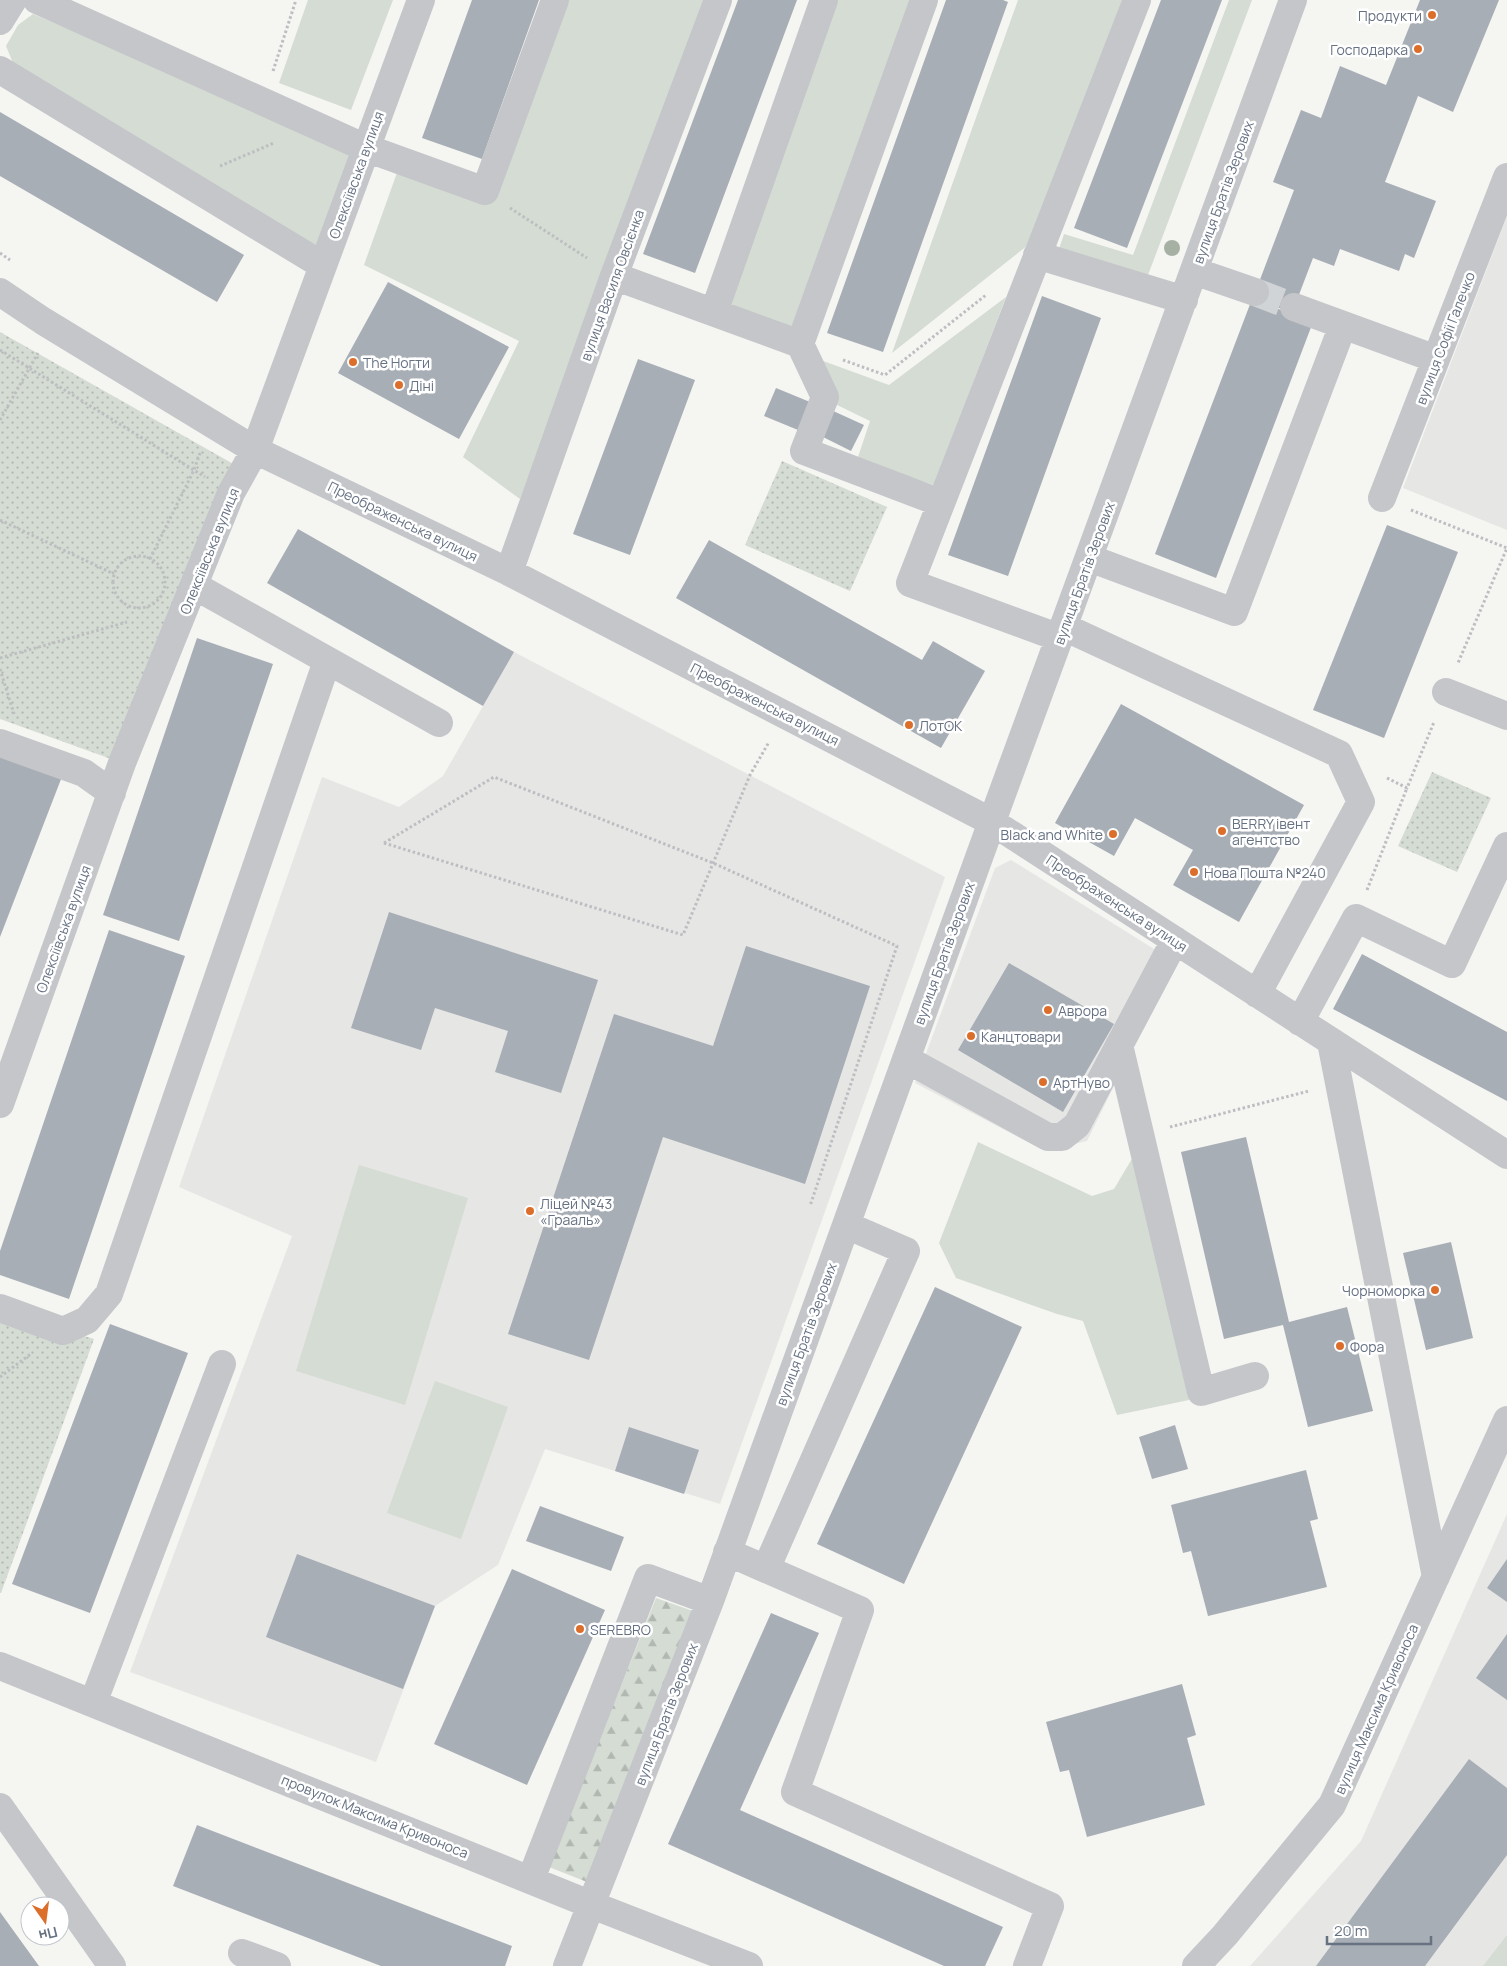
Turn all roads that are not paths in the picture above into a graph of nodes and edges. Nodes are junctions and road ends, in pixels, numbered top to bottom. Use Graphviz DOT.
graph roads {
  1 [pos="13,0"];
  2 [pos="37,0"];
  3 [pos="421,0"];
  4 [pos="555,0"];
  5 [pos="718,0"];
  6 [pos="824,0"];
  7 [pos="924,0"];
  8 [pos="1137,0"];
  9 [pos="1294,0"];
  10 [pos="0,21"];
  11 [pos="0,70"];
  12 [pos="366,148"];
  13 [pos="1507,177"];
  14 [pos="1038,254"];
  15 [pos="322,265"];
  16 [pos="1194,271"];
  17 [pos="614,276"];
  18 [pos="0,292"];
  19 [pos="1255,292"];
  20 [pos="1184,300"];
  21 [pos="1294,307"];
  22 [pos="714,312"];
  23 [pos="1342,324"];
  24 [pos="800,344"];
  25 [pos="1436,359"];
  26 [pos="255,450"];
  27 [pos="1382,498"];
  28 [pos="941,503"];
  29 [pos="1089,558"];
  30 [pos="509,572"];
  31 [pos="194,586"];
  32 [pos="1062,632"];
  33 [pos="327,660"];
  34 [pos="1446,692"];
  35 [pos="1507,716"];
  36 [pos="439,724"];
  37 [pos="0,743"];
  38 [pos="112,793"];
  39 [pos="992,822"];
  40 [pos="1507,846"];
  41 [pos="1174,940"];
  42 [pos="1257,994"];
  43 [pos="1300,1022"];
  44 [pos="1331,1042"];
  45 [pos="1119,1045"];
  46 [pos="906,1059"];
  47 [pos="6,1069"];
  48 [pos="0,1104"];
  49 [pos="1507,1155"];
  50 [pos="846,1225"];
  51 [pos="0,1308"];
  52 [pos="222,1364"];
  53 [pos="1255,1376"];
  54 [pos="1507,1420"];
  55 [pos="727,1552"];
  56 [pos="766,1569"];
  57 [pos="1436,1577"];
  58 [pos="710,1601"];
  59 [pos="0,1666"];
  60 [pos="93,1703"];
  61 [pos="0,1807"];
  62 [pos="531,1879"];
  63 [pos="592,1905"];
  64 [pos="242,1953"];
  65 [pos="112,1966"];
  66 [pos="277,1966"];
  67 [pos="568,1966"];
  68 [pos="750,1966"];
  69 [pos="1027,1966"];
  70 [pos="1196,1966"];
  1 -- 10 [label="street"];
  2 -- 12 [label="street"];
  3 -- 12 [label="street, Олексіївська вулиця"];
  4 -- 12 [label="street"];
  5 -- 17 [label="street, вулиця Василя Овсієнка"];
  6 -- 22 [label="street"];
  7 -- 24 [label="street"];
  8 -- 14 [label="street"];
  9 -- 16 [label="street, вулиця Братів Зерових"];
  11 -- 15 [label="street"];
  12 -- 15 [label="street, Олексіївська вулиця"];
  13 -- 25 [label="street, вулиця Софії Галечко"];
  14 -- 20 [label="street"];
  14 -- 28 [label="street"];
  15 -- 26 [label="street, Олексіївська вулиця"];
  16 -- 19 [label="street"];
  16 -- 20 [label="street, вулиця Братів Зерових"];
  17 -- 22 [label="street"];
  17 -- 30 [label="street, вулиця Василя Овсієнка"];
  18 -- 26 [label="street, Преображенська вулиця"];
  20 -- 29 [label="street, вулиця Братів Зерових"];
  21 -- 23 [label="street"];
  22 -- 24 [label="street"];
  23 -- 25 [label="street"];
  23 -- 29 [label="street"];
  24 -- 28 [label="street"];
  25 -- 27 [label="street, вулиця Софії Галечко"];
  26 -- 30 [label="street, Преображенська вулиця"];
  26 -- 31 [label="street, Олексіївська вулиця"];
  28 -- 32 [label="street"];
  29 -- 32 [label="street, вулиця Братів Зерових"];
  30 -- 39 [label="street, Преображенська вулиця"];
  31 -- 33 [label="street"];
  31 -- 38 [label="street, Олексіївська вулиця"];
  32 -- 39 [label="street, вулиця Братів Зерових"];
  32 -- 42 [label="street"];
  33 -- 36 [label="street"];
  33 -- 51 [label="street"];
  34 -- 35 [label="street"];
  37 -- 38 [label="street"];
  38 -- 47 [label="street, Олексіївська вулиця"];
  39 -- 41 [label="street, Преображенська вулиця"];
  39 -- 46 [label="street, вулиця Братів Зерових"];
  40 -- 43 [label="street"];
  41 -- 42 [label="street, Преображенська вулиця"];
  41 -- 45 [label="street"];
  42 -- 43 [label="street, Преображенська вулиця"];
  43 -- 44 [label="street, Преображенська вулиця"];
  44 -- 49 [label="street, Преображенська вулиця"];
  44 -- 57 [label="street"];
  45 -- 46 [label="street"];
  45 -- 53 [label="street"];
  46 -- 50 [label="street, вулиця Братів Зерових"];
  47 -- 48 [label="street, Олексіївська вулиця"];
  50 -- 55 [label="street, вулиця Братів Зерових"];
  50 -- 56 [label="street"];
  52 -- 60 [label="street"];
  54 -- 57 [label="street, вулиця Максима Кривоноса"];
  55 -- 56 [label="street"];
  55 -- 58 [label="street, вулиця Братів Зерових"];
  56 -- 69 [label="street"];
  57 -- 70 [label="street, вулиця Максима Кривоноса"];
  58 -- 62 [label="street"];
  58 -- 63 [label="street, вулиця Братів Зерових"];
  59 -- 60 [label="street, провулок Максима Кривоноса"];
  60 -- 62 [label="street, провулок Максима Кривоноса"];
  61 -- 65 [label="street"];
  62 -- 63 [label="street, провулок Максима Кривоноса"];
  63 -- 67 [label="street, вулиця Братів Зерових"];
  63 -- 68 [label="street, провулок Максима Кривоноса"];
  64 -- 66 [label="street"];
}
